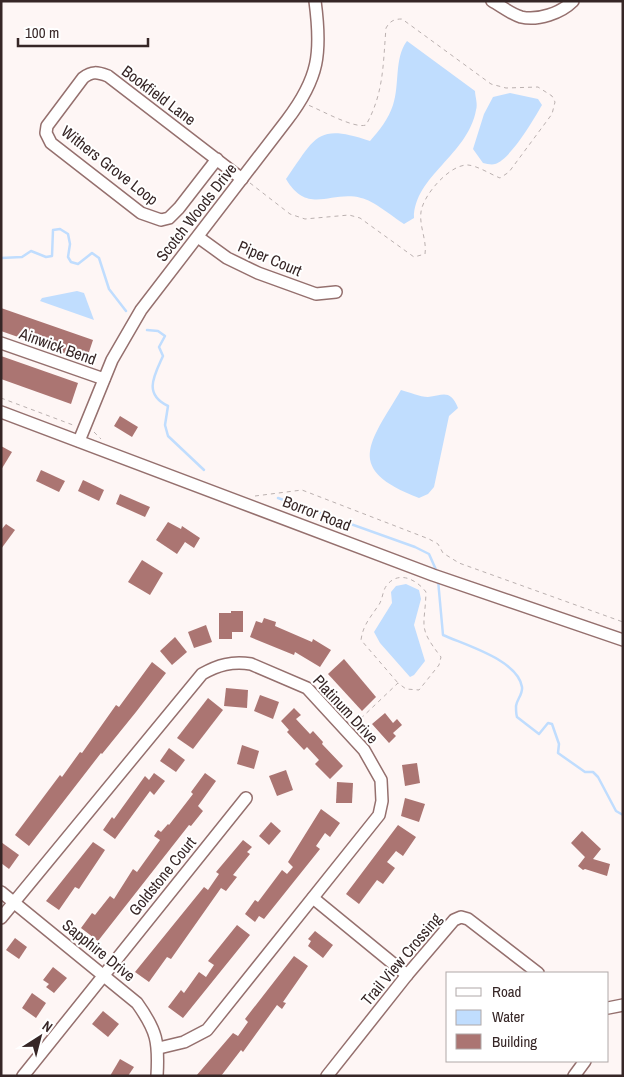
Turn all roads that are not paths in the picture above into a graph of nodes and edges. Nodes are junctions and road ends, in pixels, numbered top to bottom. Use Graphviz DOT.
graph roads {
  1 [pos="315,1"];
  2 [pos="492,1"];
  3 [pos="573,1"];
  4 [pos="46,133"];
  5 [pos="216,159"];
  6 [pos="243,178"];
  7 [pos="198,236"];
  8 [pos="336,292"];
  9 [pos="1,343"];
  10 [pos="104,379"];
  11 [pos="1,412"];
  12 [pos="79,442"];
  13 [pos="623,640"];
  14 [pos="246,798"];
  15 [pos="1,892"];
  16 [pos="313,898"];
  17 [pos="14,902"];
  18 [pos="1,918"];
  19 [pos="537,972"];
  20 [pos="104,974"];
  21 [pos="407,975"];
  22 [pos="623,1005"];
  23 [pos="609,1008"];
  24 [pos="159,1048"];
  25 [pos="583,1062"];
  26 [pos="23,1076"];
  27 [pos="157,1076"];
  28 [pos="327,1076"];
  29 [pos="574,1076"];
  1 -- 6 [label="street, Scotch Woods Drive"];
  2 -- 3 [label="street"];
  4 -- 5 [label="street, Withers Grove Loop"];
  4 -- 5 [label="street, Bookfield Lane"];
  5 -- 6 [label="street, Bookfield Lane"];
  6 -- 7 [label="street, Scotch Woods Drive"];
  7 -- 8 [label="street, Piper Court"];
  7 -- 10 [label="street, Scotch Woods Drive"];
  9 -- 10 [label="street, Ainwick Bend"];
  10 -- 12 [label="street, Scotch Woods Drive"];
  11 -- 12 [label="street, Borror Road"];
  12 -- 13 [label="street, Borror Road"];
  14 -- 20 [label="street, Goldstone Court"];
  15 -- 17 [label="street, Sapphire Drive"];
  16 -- 17 [label="street, Platinum Drive"];
  16 -- 21 [label="street"];
  16 -- 24 [label="street, Platinum Drive"];
  17 -- 18 [label="street, Platinum Drive"];
  17 -- 20 [label="street, Sapphire Drive"];
  19 -- 21 [label="street, Trail View Crossing"];
  20 -- 24 [label="street, Sapphire Drive"];
  20 -- 26 [label="street, Goldstone Court"];
  21 -- 28 [label="street, Trail View Crossing"];
  22 -- 23 [label="street"];
  24 -- 27 [label="street"];
  25 -- 29 [label="street"];
}
